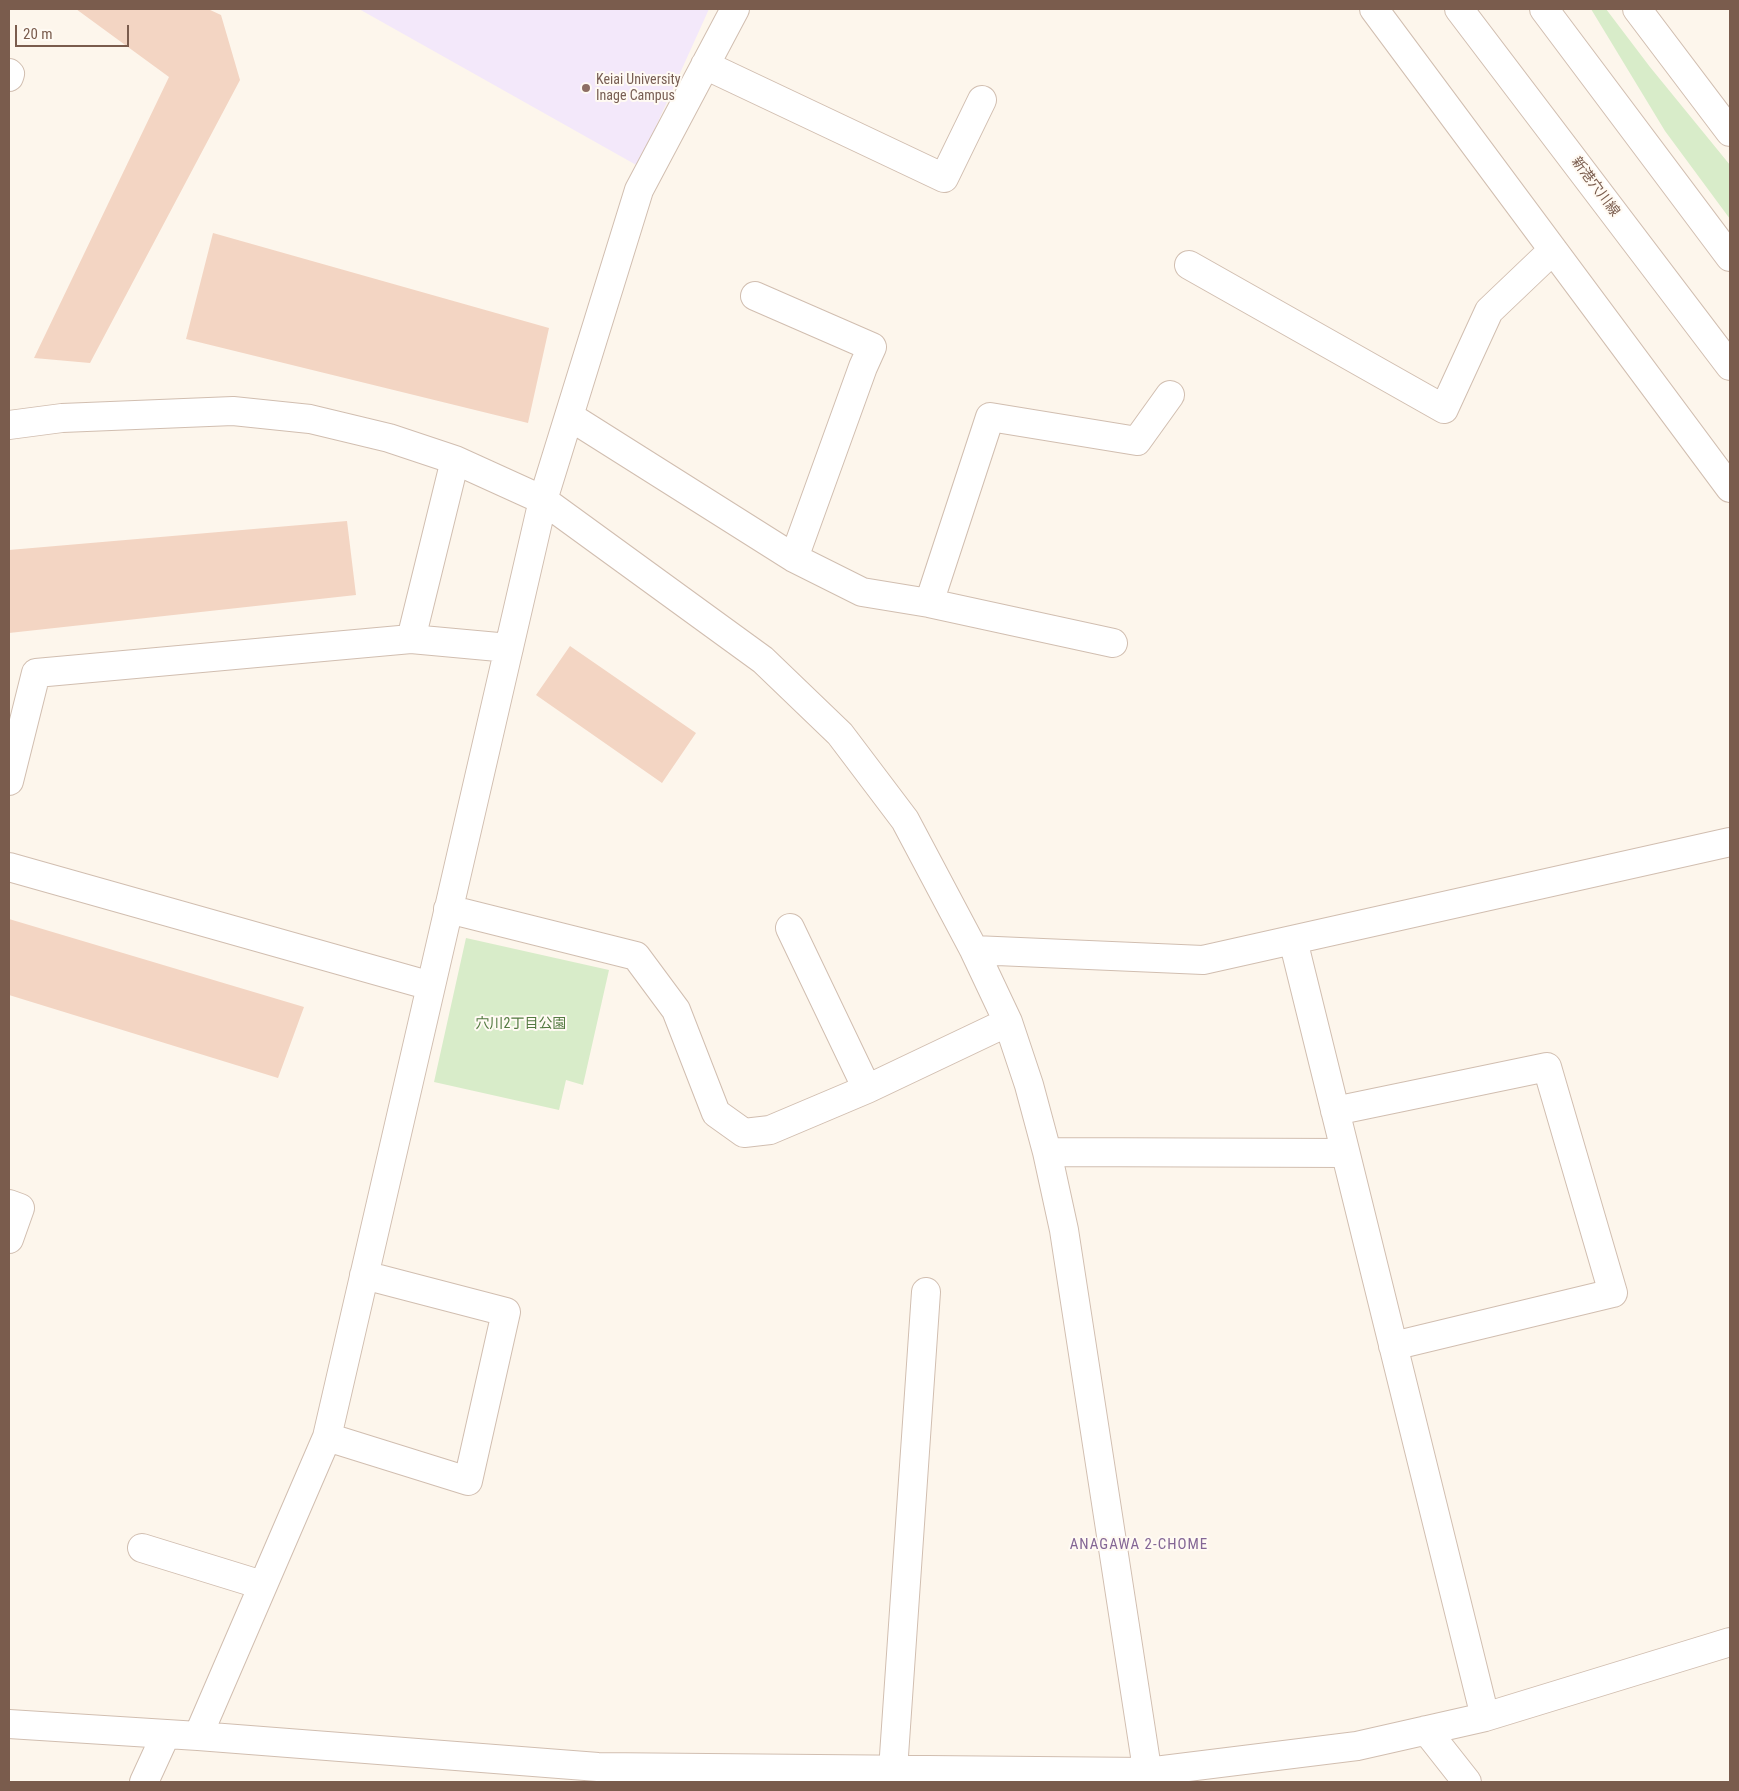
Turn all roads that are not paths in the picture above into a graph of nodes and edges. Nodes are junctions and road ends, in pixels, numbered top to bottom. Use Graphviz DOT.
graph roads {
  1 [pos="735,9"];
  2 [pos="1374,9"];
  3 [pos="1459,9"];
  4 [pos="1544,9"];
  5 [pos="1560,9"];
  6 [pos="1637,9"];
  7 [pos="705,65"];
  8 [pos="1595,78"];
  9 [pos="982,100"];
  10 [pos="1730,132"];
  11 [pos="1553,250"];
  12 [pos="1730,257"];
  13 [pos="1189,265"];
  14 [pos="755,296"];
  15 [pos="1730,366"];
  16 [pos="1170,395"];
  17 [pos="570,416"];
  18 [pos="9,425"];
  19 [pos="455,460"];
  20 [pos="1730,488"];
  21 [pos="543,500"];
  22 [pos="794,558"];
  23 [pos="929,603"];
  24 [pos="411,639"];
  25 [pos="1112,643"];
  26 [pos="509,648"];
  27 [pos="9,781"];
  28 [pos="1730,842"];
  29 [pos="9,867"];
  30 [pos="448,909"];
  31 [pos="790,928"];
  32 [pos="1293,940"];
  33 [pos="974,950"];
  34 [pos="431,986"];
  35 [pos="1008,1022"];
  36 [pos="867,1089"];
  37 [pos="1335,1111"];
  38 [pos="1047,1152"];
  39 [pos="1345,1153"];
  40 [pos="9,1204"];
  41 [pos="9,1239"];
  42 [pos="364,1275"];
  43 [pos="926,1292"];
  44 [pos="1393,1346"];
  45 [pos="327,1437"];
  46 [pos="142,1548"];
  47 [pos="262,1585"];
  48 [pos="1730,1642"];
  49 [pos="1484,1717"];
  50 [pos="9,1724"];
  51 [pos="1426,1730"];
  52 [pos="166,1734"];
  53 [pos="198,1736"];
  54 [pos="893,1770"];
  55 [pos="593,1775"];
  56 [pos="766,1776"];
  57 [pos="929,1776"];
  58 [pos="1148,1777"];
  59 [pos="144,1782"];
  60 [pos="1467,1782"];
  1 -- 7 [label="street"];
  2 -- 11 [label="street"];
  3 -- 15 [label="street, 新港穴川線"];
  4 -- 8 [label="street"];
  5 -- 8 [label="street"];
  6 -- 10 [label="street"];
  7 -- 9 [label="street"];
  7 -- 17 [label="street"];
  8 -- 12 [label="street"];
  11 -- 13 [label="street"];
  11 -- 20 [label="street"];
  14 -- 22 [label="street"];
  16 -- 23 [label="street"];
  17 -- 21 [label="street"];
  17 -- 22 [label="street"];
  18 -- 19 [label="street"];
  19 -- 21 [label="street"];
  19 -- 24 [label="street"];
  21 -- 26 [label="street"];
  21 -- 33 [label="street"];
  22 -- 23 [label="street"];
  23 -- 25 [label="street"];
  24 -- 26 [label="street"];
  24 -- 27 [label="street"];
  26 -- 30 [label="street"];
  28 -- 32 [label="street"];
  29 -- 34 [label="street"];
  30 -- 34 [label="street"];
  30 -- 36 [label="street"];
  31 -- 36 [label="street"];
  32 -- 33 [label="street"];
  32 -- 37 [label="street"];
  33 -- 35 [label="street"];
  34 -- 42 [label="street"];
  35 -- 36 [label="street"];
  35 -- 38 [label="street"];
  37 -- 39 [label="street"];
  37 -- 44 [label="street"];
  38 -- 39 [label="street"];
  38 -- 58 [label="street"];
  39 -- 44 [label="street"];
  40 -- 41 [label="street"];
  42 -- 45 [label="street"];
  42 -- 45 [label="street"];
  43 -- 54 [label="street"];
  44 -- 49 [label="street"];
  45 -- 47 [label="street"];
  46 -- 47 [label="street"];
  47 -- 53 [label="street"];
  48 -- 49 [label="street"];
  49 -- 51 [label="street"];
  50 -- 52 [label="street"];
  51 -- 58 [label="street"];
  51 -- 60 [label="street"];
  52 -- 53 [label="street"];
  52 -- 59 [label="street"];
  53 -- 55 [label="street"];
  54 -- 56 [label="street"];
  54 -- 57 [label="street"];
  55 -- 56 [label="street"];
  57 -- 58 [label="street"];
}
